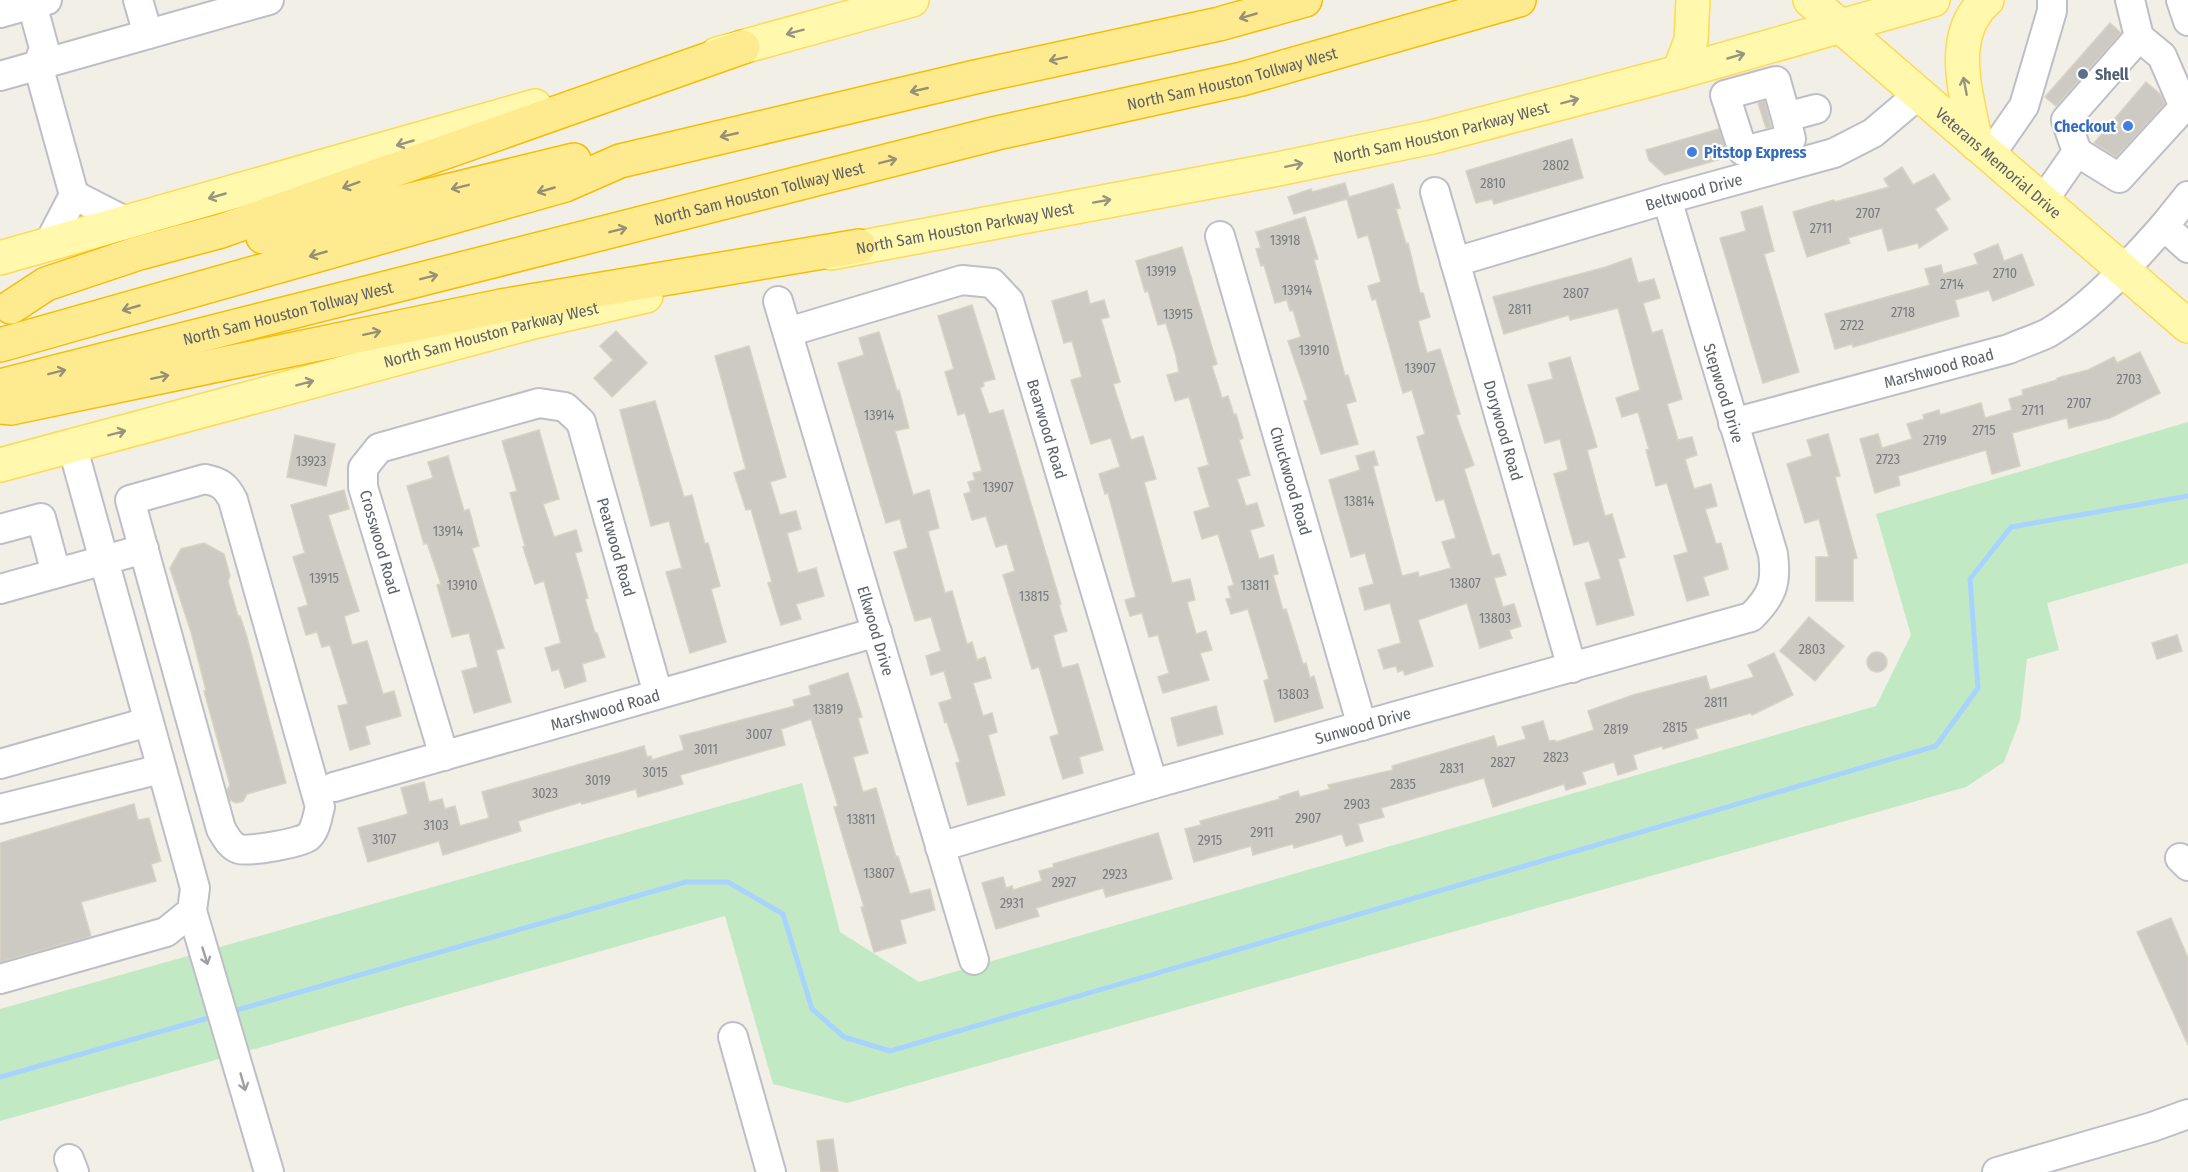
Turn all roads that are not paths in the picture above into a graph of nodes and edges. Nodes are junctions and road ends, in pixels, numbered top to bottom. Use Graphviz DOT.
graph roads {
  1 [pos="138,0"];
  2 [pos="269,0"];
  3 [pos="912,0"];
  4 [pos="1305,0"];
  5 [pos="1519,0"];
  6 [pos="1693,0"];
  7 [pos="1810,0"];
  8 [pos="1933,0"];
  9 [pos="1987,0"];
  10 [pos="2052,0"];
  11 [pos="2130,0"];
  12 [pos="2181,0"];
  13 [pos="40,2"];
  14 [pos="228,5"];
  15 [pos="849,10"];
  16 [pos="0,13"];
  17 [pos="2188,21"];
  18 [pos="1840,27"];
  19 [pos="148,34"];
  20 [pos="2139,37"];
  21 [pos="743,46"];
  22 [pos="38,65"];
  23 [pos="1679,72"];
  24 [pos="0,76"];
  25 [pos="1918,94"];
  26 [pos="1816,109"];
  27 [pos="1786,117"];
  28 [pos="1983,149"];
  29 [pos="2078,152"];
  30 [pos="620,161"];
  31 [pos="1435,192"];
  32 [pos="74,195"];
  33 [pos="2188,196"];
  34 [pos="1667,199"];
  35 [pos="2043,201"];
  36 [pos="129,222"];
  37 [pos="2164,226"];
  38 [pos="1220,236"];
  39 [pos="48,244"];
  40 [pos="859,246"];
  41 [pos="2188,248"];
  42 [pos="0,258"];
  43 [pos="1455,262"];
  44 [pos="2124,271"];
  45 [pos="778,301"];
  46 [pos="5,308"];
  47 [pos="2188,326"];
  48 [pos="788,333"];
  49 [pos="0,345"];
  50 [pos="0,386"];
  51 [pos="0,407"];
  52 [pos="565,407"];
  53 [pos="1733,423"];
  54 [pos="72,445"];
  55 [pos="0,465"];
  56 [pos="0,529"];
  57 [pos="144,549"];
  58 [pos="103,560"];
  59 [pos="56,573"];
  60 [pos="1773,588"];
  61 [pos="0,589"];
  62 [pos="877,632"];
  63 [pos="1572,668"];
  64 [pos="658,694"];
  65 [pos="148,722"];
  66 [pos="1362,726"];
  67 [pos="444,756"];
  68 [pos="0,764"];
  69 [pos="161,769"];
  70 [pos="1153,784"];
  71 [pos="334,787"];
  72 [pos="0,809"];
  73 [pos="940,847"];
  74 [pos="192,911"];
  75 [pos="974,960"];
  76 [pos="0,979"];
  77 [pos="733,1037"];
  78 [pos="2188,1114"];
  79 [pos="2041,1166"];
  80 [pos="269,1172"];
  81 [pos="771,1172"];
  82 [pos="1997,1172"];
  1 -- 19 [label="street"];
  2 -- 14 [label="street"];
  3 -- 15 [label="main road"];
  4 -- 30 [label="highway, one-way"];
  50 -- 5 [label="highway, North Sam Houston Tollway West, one-way"];
  6 -- 23 [label="main road"];
  7 -- 18 [label="main road, Veterans Memorial Drive"];
  8 -- 18 [label="main road, North Sam Houston Parkway West"];
  28 -- 9 [label="main road, one-way"];
  10 -- 28 [label="street"];
  11 -- 20 [label="street"];
  12 -- 17 [label="street"];
  13 -- 16 [label="street"];
  13 -- 22 [label="street"];
  14 -- 19 [label="street"];
  15 -- 21 [label="main road, one-way"];
  23 -- 18 [label="main road, North Sam Houston Parkway West, one-way"];
  18 -- 25 [label="main road, Veterans Memorial Drive"];
  19 -- 22 [label="street"];
  20 -- 29 [label="street"];
  20 -- 29 [label="street"];
  21 -- 36 [label="main road, one-way"];
  21 -- 46 [label="highway, one-way"];
  22 -- 24 [label="street"];
  22 -- 32 [label="street"];
  40 -- 23 [label="main road, North Sam Houston Parkway West, one-way"];
  25 -- 28 [label="main road, Veterans Memorial Drive"];
  25 -- 34 [label="street, Beltwood Drive"];
  26 -- 27 [label="street"];
  28 -- 35 [label="main road, Veterans Memorial Drive"];
  29 -- 35 [label="street"];
  30 -- 46 [label="highway, one-way"];
  30 -- 49 [label="highway, one-way"];
  31 -- 43 [label="street, Dorywood Road"];
  32 -- 36 [label="street"];
  32 -- 39 [label="street"];
  33 -- 37 [label="street, Marshwood Road"];
  34 -- 43 [label="street, Beltwood Drive"];
  34 -- 53 [label="street, Stepwood Drive"];
  35 -- 44 [label="main road, Veterans Memorial Drive"];
  36 -- 39 [label="main road"];
  37 -- 41 [label="street"];
  37 -- 44 [label="street, Marshwood Road"];
  38 -- 66 [label="street, Chuckwood Road"];
  39 -- 42 [label="main road"];
  51 -- 40 [label="highway, one-way"];
  54 -- 40 [label="main road, North Sam Houston Parkway West, one-way"];
  43 -- 63 [label="street, Dorywood Road"];
  44 -- 47 [label="main road, Veterans Memorial Drive"];
  44 -- 53 [label="street, Marshwood Road"];
  45 -- 48 [label="street, Elkwood Drive"];
  48 -- 62 [label="street, Elkwood Drive"];
  48 -- 70 [label="street, Bearwood Road"];
  52 -- 64 [label="street, Peatwood Road"];
  52 -- 67 [label="street, Crosswood Road"];
  53 -- 60 [label="street, Stepwood Drive"];
  54 -- 55 [label="main road, North Sam Houston Parkway West"];
  54 -- 58 [label="street"];
  56 -- 59 [label="street"];
  57 -- 57 [label="street"];
  57 -- 58 [label="street"];
  58 -- 59 [label="street"];
  58 -- 65 [label="street"];
  59 -- 61 [label="street"];
  60 -- 63 [label="street, Sunwood Drive"];
  62 -- 64 [label="street, Marshwood Road"];
  62 -- 73 [label="street, Elkwood Drive"];
  63 -- 66 [label="street, Sunwood Drive"];
  64 -- 67 [label="street, Marshwood Road"];
  65 -- 68 [label="street"];
  65 -- 69 [label="street"];
  66 -- 70 [label="street, Sunwood Drive"];
  67 -- 71 [label="street, Marshwood Road"];
  69 -- 72 [label="street"];
  69 -- 74 [label="street"];
  70 -- 73 [label="street, Sunwood Drive"];
  73 -- 75 [label="street, Elkwood Drive"];
  74 -- 76 [label="street"];
  74 -- 80 [label="street, one-way"];
  77 -- 81 [label="street"];
  78 -- 79 [label="street"];
  79 -- 82 [label="street"];
}
